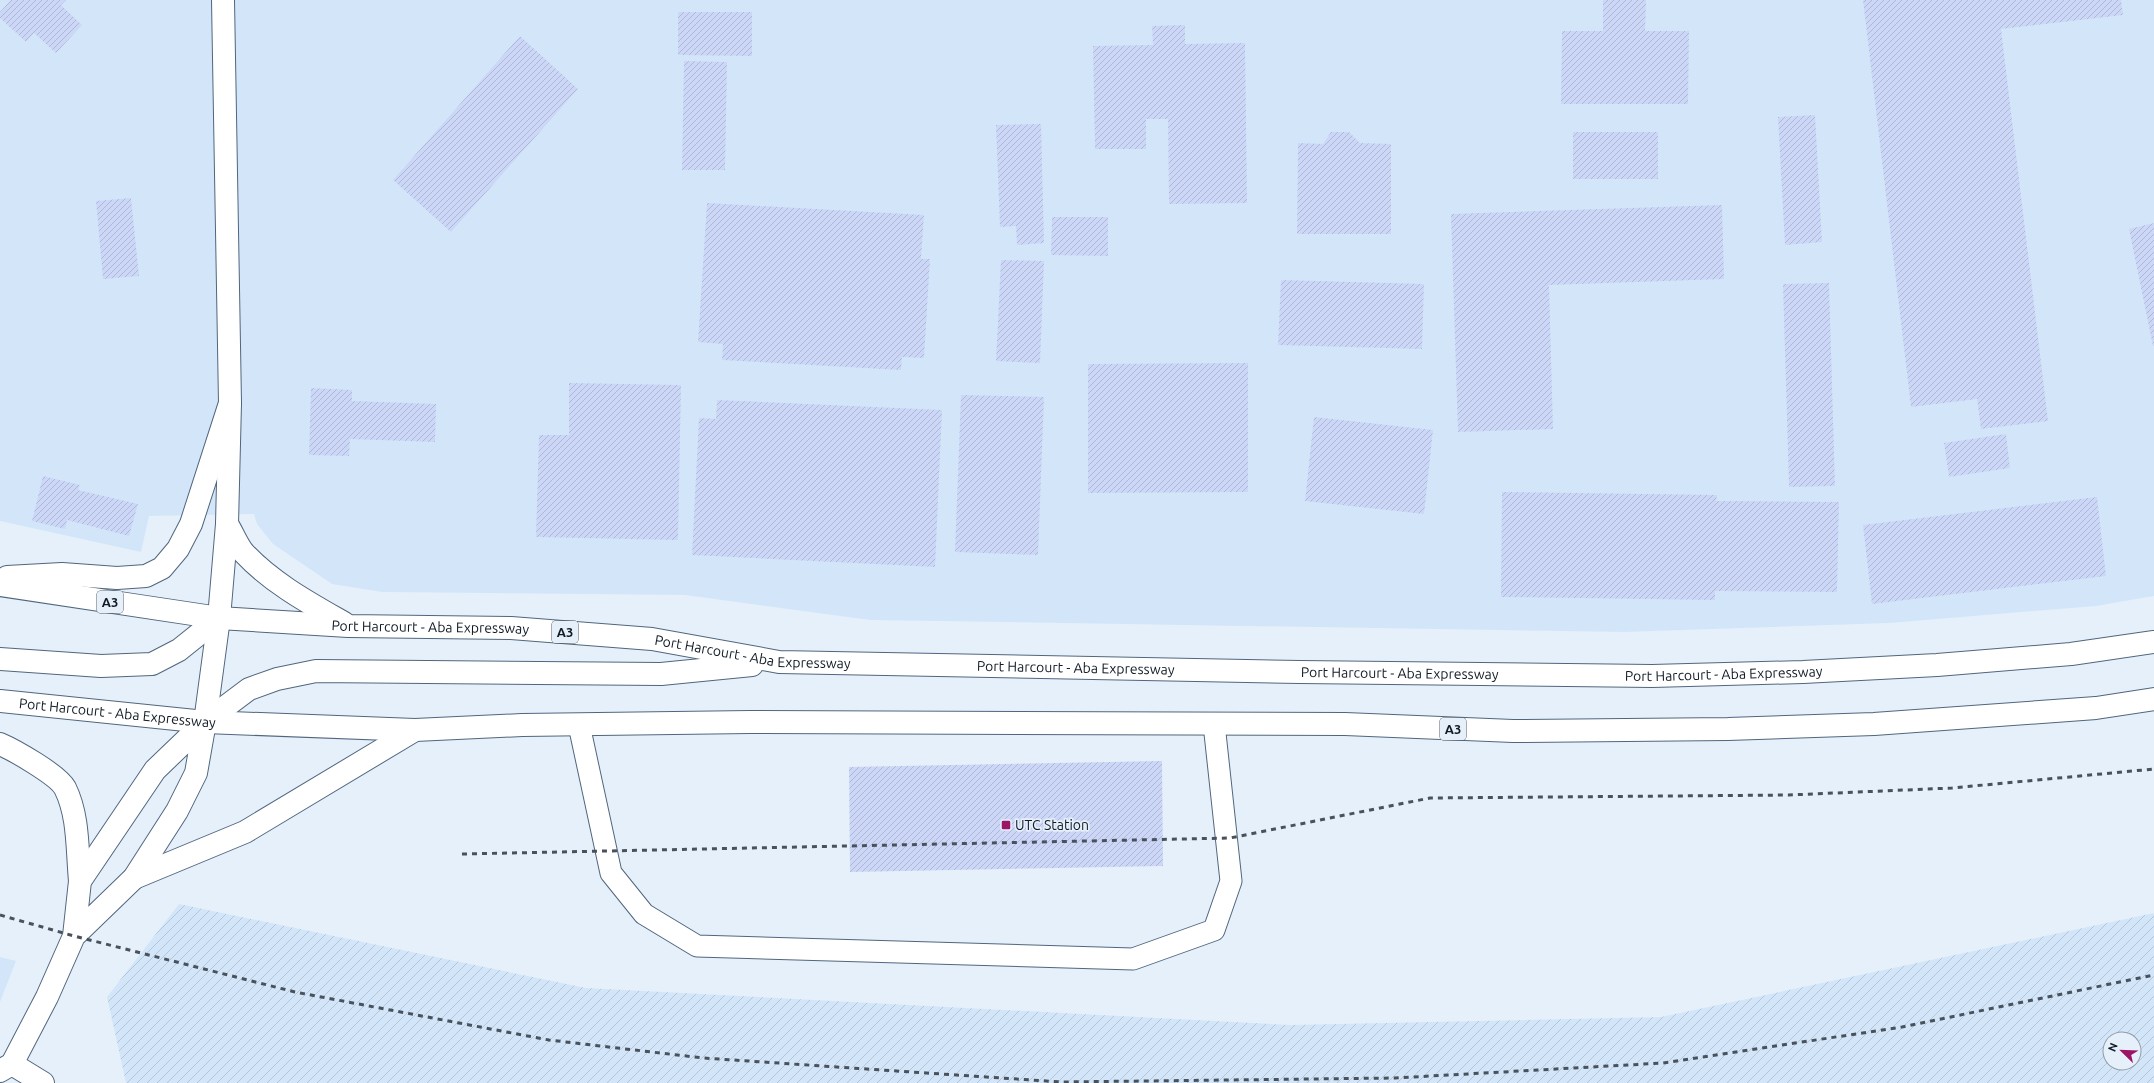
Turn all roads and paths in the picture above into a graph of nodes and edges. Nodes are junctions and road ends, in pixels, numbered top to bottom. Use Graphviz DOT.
graph roads {
  1 [pos="223,0"];
  2 [pos="230,403"];
  3 [pos="228,524"];
  4 [pos="0,577"];
  5 [pos="0,585"];
  6 [pos="219,618"];
  7 [pos="348,626"];
  8 [pos="2154,642"];
  9 [pos="0,659"];
  10 [pos="779,662"];
  11 [pos="2154,699"];
  12 [pos="0,701"];
  13 [pos="205,722"];
  14 [pos="1214,724"];
  15 [pos="578,725"];
  16 [pos="415,730"];
  17 [pos="0,744"];
  18 [pos="134,878"];
  19 [pos="80,881"];
  20 [pos="74,936"];
  21 [pos="6,1067"];
  22 [pos="43,1083"];
  1 -- 2 [label="main road"];
  2 -- 3 [label="main road"];
  2 -- 4 [label="main road"];
  3 -- 6 [label="main road"];
  3 -- 7 [label="main road"];
  5 -- 6 [label="main road, Port Harcourt - Aba Expressway / A3"];
  6 -- 7 [label="main road, Port Harcourt - Aba Expressway / A3"];
  6 -- 9 [label="main road"];
  6 -- 13 [label="main road"];
  7 -- 10 [label="main road, Port Harcourt - Aba Expressway / A3"];
  8 -- 10 [label="main road, Port Harcourt - Aba Expressway / A3"];
  10 -- 13 [label="main road"];
  11 -- 14 [label="main road, Port Harcourt - Aba Expressway / A3"];
  12 -- 13 [label="main road, Port Harcourt - Aba Expressway / A3"];
  13 -- 16 [label="main road, Port Harcourt - Aba Expressway / A3"];
  13 -- 18 [label="main road"];
  13 -- 19 [label="main road"];
  14 -- 15 [label="main road, Port Harcourt - Aba Expressway / A3"];
  14 -- 15 [label="lane"];
  15 -- 16 [label="main road, Port Harcourt - Aba Expressway / A3"];
  16 -- 18 [label="main road"];
  17 -- 19 [label="main road"];
  18 -- 20 [label="main road"];
  19 -- 20 [label="main road"];
  20 -- 21 [label="main road"];
  21 -- 22 [label="main road"];
}
